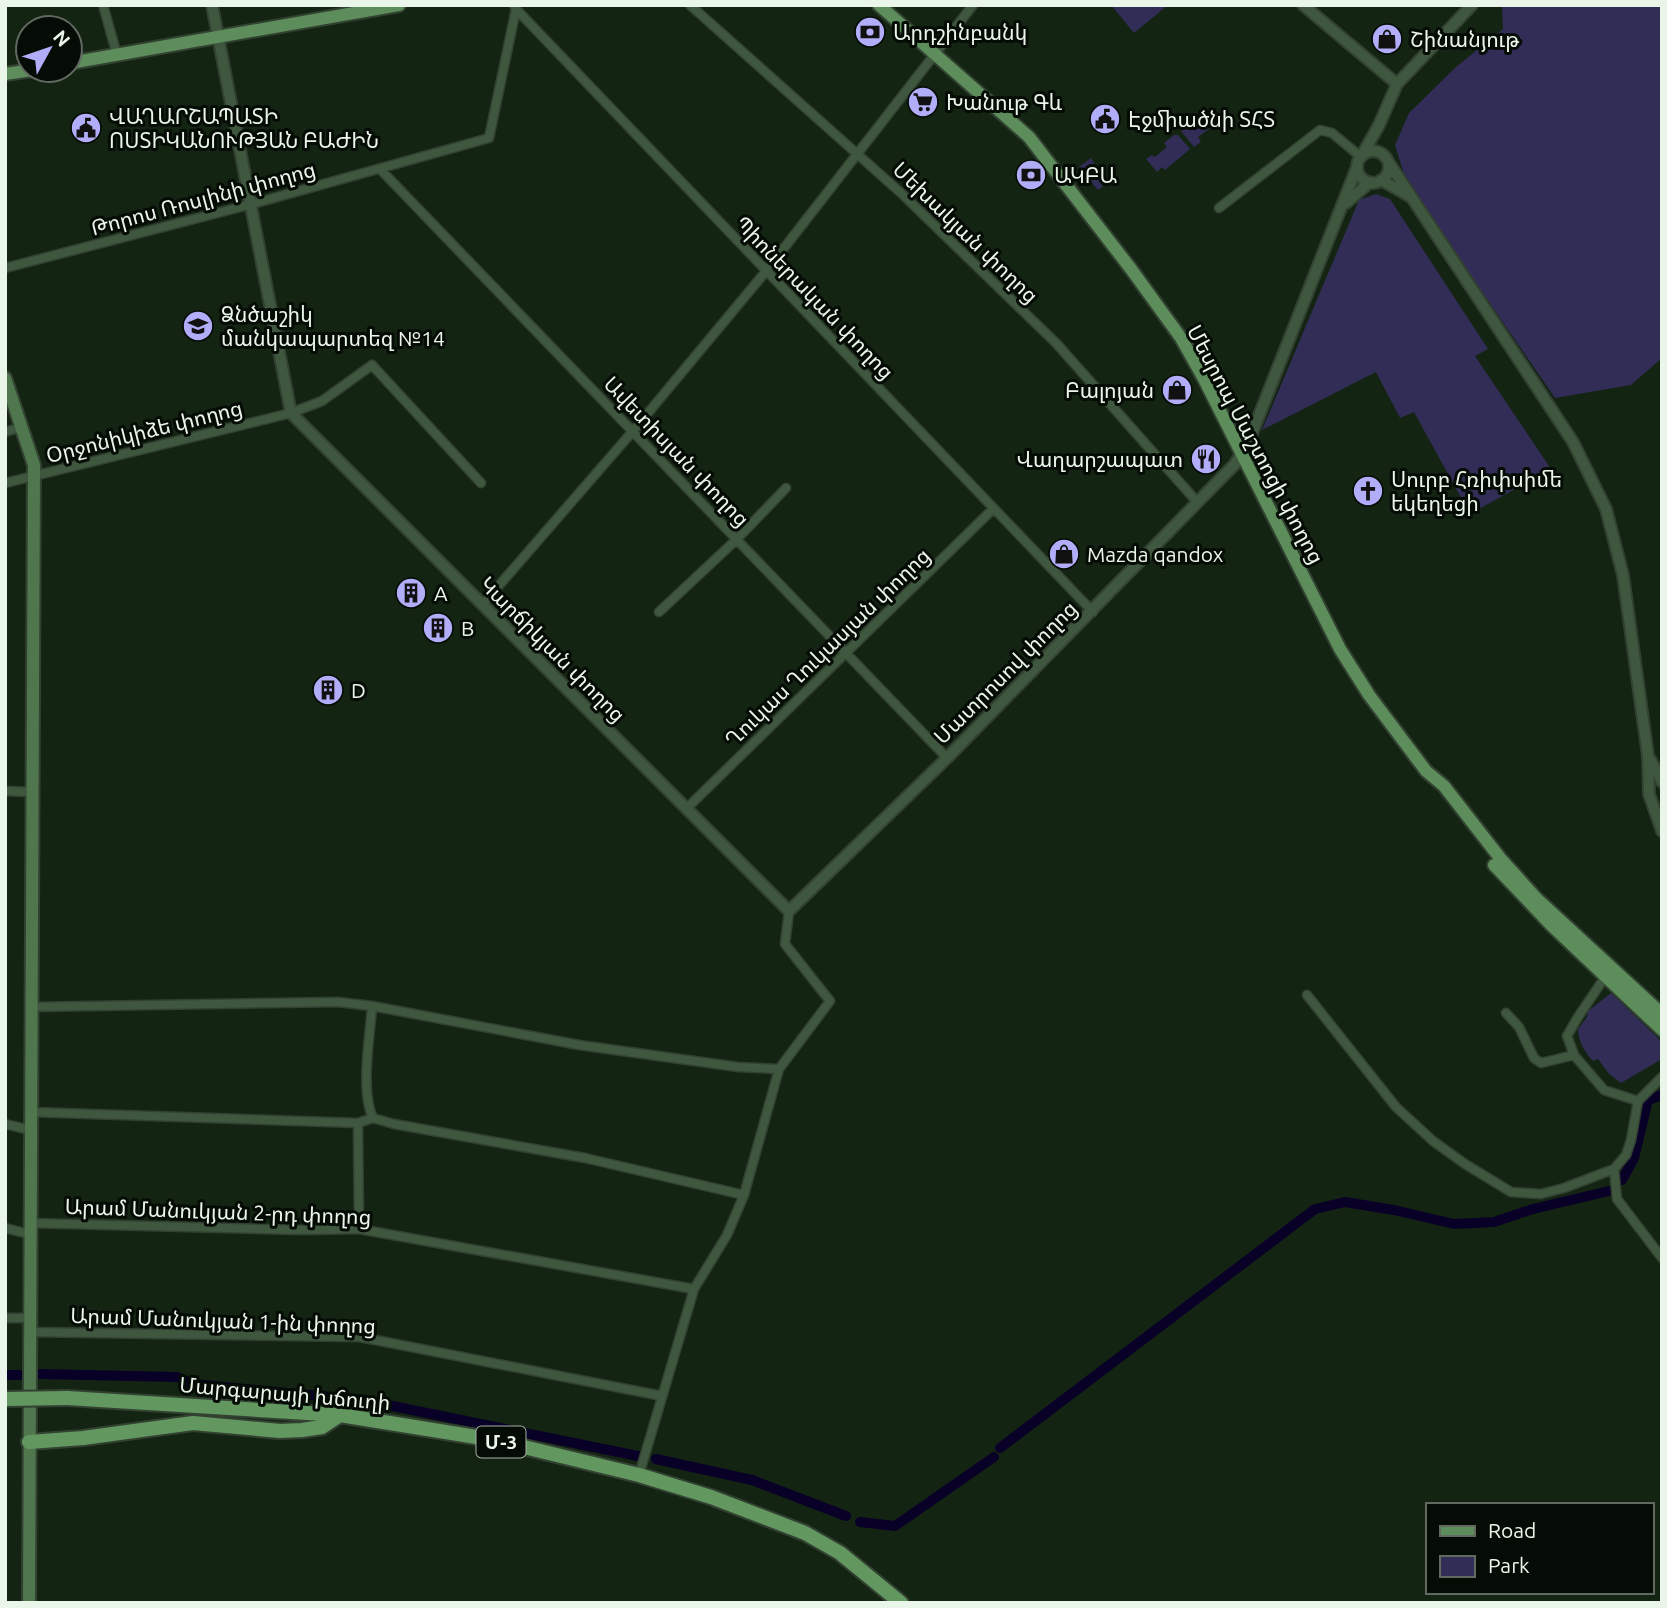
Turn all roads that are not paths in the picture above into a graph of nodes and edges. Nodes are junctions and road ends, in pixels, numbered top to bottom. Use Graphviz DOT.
graph roads {
  1 [pos="103,5"];
  2 [pos="212,5"];
  3 [pos="399,5"];
  4 [pos="690,5"];
  5 [pos="879,5"];
  6 [pos="973,5"];
  7 [pos="1303,5"];
  8 [pos="1472,5"];
  9 [pos="515,7"];
  10 [pos="218,38"];
  11 [pos="935,53"];
  12 [pos="117,55"];
  13 [pos="84,61"];
  14 [pos="1397,84"];
  15 [pos="1379,125"];
  16 [pos="857,154"];
  17 [pos="1388,161"];
  18 [pos="1359,162"];
  19 [pos="380,169"];
  20 [pos="1376,181"];
  21 [pos="1413,199"];
  22 [pos="252,204"];
  23 [pos="1344,204"];
  24 [pos="1219,208"];
  25 [pos="5,268"];
  26 [pos="767,270"];
  27 [pos="5,378"];
  28 [pos="291,413"];
  29 [pos="22,427"];
  30 [pos="633,431"];
  31 [pos="5,432"];
  32 [pos="1241,453"];
  33 [pos="34,475"];
  34 [pos="5,483"];
  35 [pos="481,483"];
  36 [pos="786,488"];
  37 [pos="1198,503"];
  38 [pos="993,509"];
  39 [pos="737,539"];
  40 [pos="482,605"];
  41 [pos="659,612"];
  42 [pos="1093,612"];
  43 [pos="846,654"];
  44 [pos="1648,756"];
  45 [pos="947,758"];
  46 [pos="1426,771"];
  47 [pos="1662,782"];
  48 [pos="5,791"];
  49 [pos="32,792"];
  50 [pos="686,809"];
  51 [pos="1662,831"];
  52 [pos="789,911"];
  53 [pos="1605,977"];
  54 [pos="1307,995"];
  55 [pos="372,1006"];
  56 [pos="31,1007"];
  57 [pos="1506,1013"];
  58 [pos="1662,1014"];
  59 [pos="1662,1030"];
  60 [pos="1574,1055"];
  61 [pos="779,1069"];
  62 [pos="1662,1077"];
  63 [pos="1638,1101"];
  64 [pos="30,1112"];
  65 [pos="373,1118"];
  66 [pos="358,1123"];
  67 [pos="5,1124"];
  68 [pos="30,1130"];
  69 [pos="1614,1169"];
  70 [pos="744,1195"];
  71 [pos="5,1228"];
  72 [pos="29,1229"];
  73 [pos="359,1229"];
  74 [pos="1662,1258"];
  75 [pos="694,1289"];
  76 [pos="5,1318"];
  77 [pos="29,1318"];
  78 [pos="29,1332"];
  79 [pos="662,1396"];
  80 [pos="5,1399"];
  81 [pos="340,1415"];
  82 [pos="29,1442"];
  83 [pos="639,1475"];
  84 [pos="29,1603"];
  85 [pos="901,1603"];
  1 -- 12 [label="street"];
  2 -- 10 [label="street"];
  3 -- 10 [label="main road"];
  4 -- 16 [label="street, Մեխակյան փողոց"];
  5 -- 11 [label="main road, Մեսրոպ Մաշտոցի փողոց"];
  6 -- 11 [label="street"];
  7 -- 14 [label="street"];
  8 -- 14 [label="street, Մատրոսով փողոց"];
  9 -- 19 [label="street, Թորոս Ռոսլինի փողոց"];
  9 -- 26 [label="street, Պիոներական փողոց"];
  10 -- 12 [label="main road"];
  10 -- 22 [label="street"];
  11 -- 16 [label="street"];
  11 -- 32 [label="main road, Մեսրոպ Մաշտոցի փողոց"];
  12 -- 13 [label="main road"];
  14 -- 15 [label="street, Մատրոսով փողոց"];
  15 -- 17 [label="street"];
  15 -- 18 [label="street, Մատրոսով փողոց"];
  16 -- 26 [label="street"];
  16 -- 37 [label="street, Մեխակյան փողոց"];
  17 -- 18 [label="street"];
  17 -- 20 [label="street"];
  17 -- 21 [label="street"];
  18 -- 20 [label="street"];
  18 -- 23 [label="street, Մատրոսով փողոց"];
  18 -- 24 [label="street"];
  19 -- 22 [label="street, Թորոս Ռոսլինի փողոց"];
  19 -- 30 [label="street, Ավետիսյան փողոց"];
  20 -- 21 [label="street"];
  20 -- 23 [label="street"];
  21 -- 44 [label="street"];
  22 -- 25 [label="street, Թորոս Ռոսլինի փողոց"];
  22 -- 28 [label="street"];
  23 -- 32 [label="street, Մատրոսով փողոց"];
  26 -- 30 [label="street"];
  26 -- 38 [label="street, Պիոներական փողոց"];
  27 -- 29 [label="main road"];
  28 -- 33 [label="street, Օրջոնիկիձե փողոց"];
  28 -- 35 [label="street, Օրջոնիկիձե փողոց"];
  28 -- 40 [label="street, Կարճիկյան փողոց"];
  29 -- 31 [label="street"];
  29 -- 33 [label="main road"];
  30 -- 39 [label="street, Ավետիսյան փողոց"];
  30 -- 40 [label="street"];
  32 -- 37 [label="street, Մատրոսով փողոց"];
  32 -- 46 [label="main road, Մեսրոպ Մաշտոցի փողոց"];
  33 -- 34 [label="street, Օրջոնիկիձե փողոց"];
  33 -- 49 [label="main road"];
  36 -- 39 [label="street"];
  37 -- 42 [label="street, Մատրոսով փողոց"];
  38 -- 42 [label="street, Պիոներական փողոց"];
  38 -- 43 [label="street, Ղուկաս Ղուկասյան փողոց"];
  39 -- 41 [label="street"];
  39 -- 43 [label="street, Ավետիսյան փողոց"];
  40 -- 50 [label="street, Կարճիկյան փողոց"];
  42 -- 45 [label="street, Մատրոսով փողոց"];
  43 -- 45 [label="street, Ավետիսյան փողոց"];
  43 -- 50 [label="street, Ղուկաս Ղուկասյան փողոց"];
  44 -- 47 [label="street"];
  44 -- 51 [label="street"];
  45 -- 52 [label="street, Մատրոսով փողոց"];
  46 -- 53 [label="main road"];
  46 -- 58 [label="main road"];
  48 -- 49 [label="street"];
  49 -- 56 [label="main road"];
  50 -- 52 [label="street, Կարճիկյան փողոց"];
  52 -- 61 [label="street"];
  53 -- 59 [label="main road"];
  53 -- 60 [label="street"];
  54 -- 69 [label="street"];
  55 -- 56 [label="street"];
  55 -- 61 [label="street"];
  55 -- 65 [label="street"];
  56 -- 64 [label="main road"];
  57 -- 60 [label="street"];
  60 -- 63 [label="street"];
  61 -- 70 [label="street"];
  62 -- 63 [label="street"];
  63 -- 69 [label="street"];
  64 -- 66 [label="street"];
  64 -- 68 [label="main road"];
  65 -- 66 [label="street"];
  65 -- 70 [label="street"];
  66 -- 73 [label="street"];
  67 -- 68 [label="street"];
  68 -- 72 [label="main road"];
  69 -- 74 [label="street"];
  70 -- 75 [label="street"];
  71 -- 72 [label="street, Արամ Մանուկյան 2-րդ փողոց"];
  72 -- 73 [label="street, Արամ Մանուկյան 2-րդ փողոց"];
  72 -- 77 [label="main road"];
  73 -- 75 [label="street, Արամ Մանուկյան 2-րդ փողոց"];
  75 -- 79 [label="street"];
  76 -- 77 [label="street"];
  77 -- 78 [label="main road"];
  78 -- 79 [label="street, Արամ Մանուկյան 1-ին փողոց"];
  78 -- 82 [label="main road"];
  79 -- 83 [label="street"];
  80 -- 81 [label="highway, Մարգարայի խճուղի / Մ-3, bridge"];
  81 -- 82 [label="highway"];
  81 -- 83 [label="highway, Մարգարայի խճուղի / Մ-3"];
  82 -- 84 [label="main road"];
  83 -- 85 [label="highway, Մարգարայի խճուղի / Մ-3"];
}
